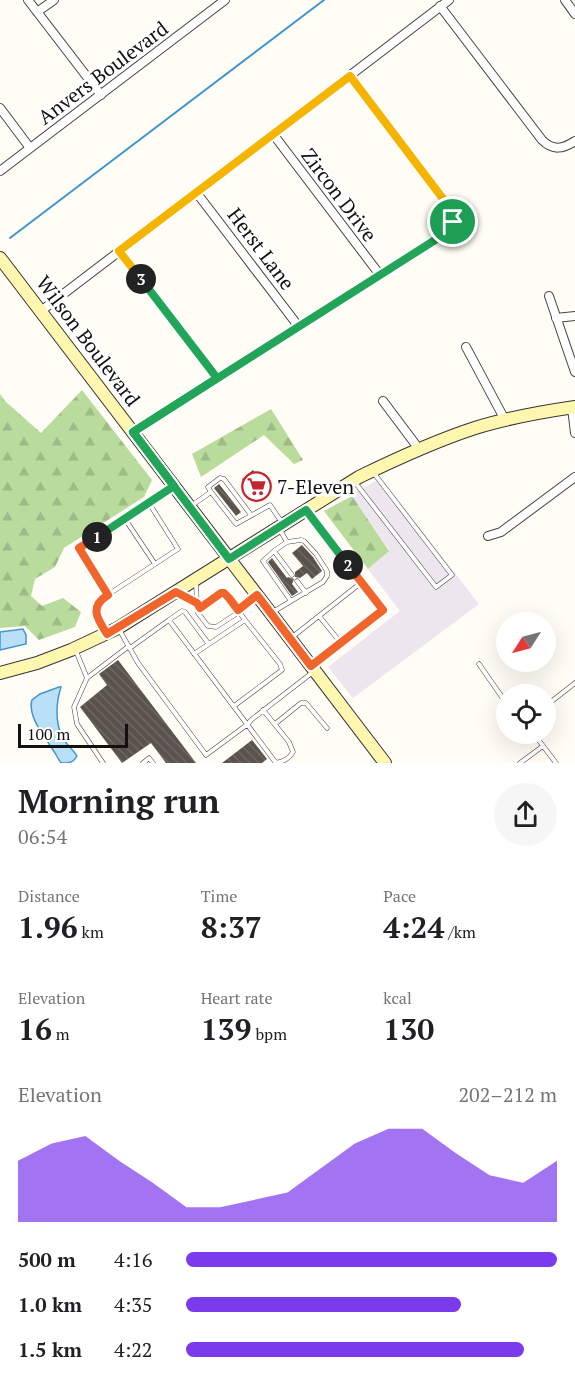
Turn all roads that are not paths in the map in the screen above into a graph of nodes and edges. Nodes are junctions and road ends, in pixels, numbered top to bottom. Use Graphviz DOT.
graph roads {
  1 [pos="28,0"];
  2 [pos="54,0"];
  3 [pos="225,0"];
  4 [pos="449,0"];
  5 [pos="565,0"];
  6 [pos="440,6"];
  7 [pos="37,12"];
  8 [pos="575,14"];
  9 [pos="350,76"];
  10 [pos="101,95"];
  11 [pos="0,108"];
  12 [pos="273,134"];
  13 [pos="575,141"];
  14 [pos="30,148"];
  15 [pos="0,171"];
  16 [pos="196,192"];
  17 [pos="119,251"];
  18 [pos="0,258"];
  19 [pos="380,275"];
  20 [pos="549,296"];
  21 [pos="40,311"];
  22 [pos="575,316"];
  23 [pos="556,318"];
  24 [pos="299,327"];
  25 [pos="466,346"];
  26 [pos="575,372"];
  27 [pos="217,378"];
  28 [pos="383,401"];
  29 [pos="573,407"];
  30 [pos="505,420"];
  31 [pos="133,432"];
  32 [pos="575,433"];
  33 [pos="419,449"];
  34 [pos="373,471"];
  35 [pos="575,477"];
  36 [pos="353,481"];
  37 [pos="174,486"];
  38 [pos="211,492"];
  39 [pos="149,503"];
  40 [pos="189,507"];
  41 [pos="306,510"];
  42 [pos="251,515"];
  43 [pos="125,519"];
  44 [pos="281,526"];
  45 [pos="488,536"];
  46 [pos="287,543"];
  47 [pos="274,551"];
  48 [pos="229,559"];
  49 [pos="154,564"];
  50 [pos="286,577"];
  51 [pos="196,580"];
  52 [pos="362,582"];
  53 [pos="297,584"];
  54 [pos="176,592"];
  55 [pos="306,593"];
  56 [pos="108,595"];
  57 [pos="257,595"];
  58 [pos="291,601"];
  59 [pos="198,605"];
  60 [pos="239,611"];
  61 [pos="272,614"];
  62 [pos="319,616"];
  63 [pos="169,620"];
  64 [pos="245,620"];
  65 [pos="113,631"];
  66 [pos="290,638"];
  67 [pos="208,643"];
  68 [pos="340,643"];
  69 [pos="129,647"];
  70 [pos="75,648"];
  71 [pos="194,654"];
  72 [pos="479,664"];
  73 [pos="313,668"];
  74 [pos="0,673"];
  75 [pos="87,678"];
  76 [pos="575,683"];
  77 [pos="496,688"];
  78 [pos="556,698"];
  79 [pos="234,706"];
  80 [pos="263,710"];
  81 [pos="248,724"];
  82 [pos="274,724"];
  83 [pos="327,728"];
  84 [pos="543,746"];
  85 [pos="103,763"];
  86 [pos="143,763"];
  87 [pos="153,763"];
  88 [pos="385,763"];
  89 [pos="520,763"];
  90 [pos="556,763"];
  1 -- 7 [label="street"];
  2 -- 7 [label="street"];
  3 -- 10 [label="street, Anvers Boulevard"];
  4 -- 6 [label="street"];
  5 -- 8 [label="street"];
  6 -- 9 [label="street"];
  6 -- 13 [label="street"];
  7 -- 10 [label="street"];
  9 -- 12 [label="street"];
  9 -- 19 [label="street"];
  10 -- 14 [label="street, Anvers Boulevard"];
  11 -- 14 [label="street"];
  12 -- 16 [label="street"];
  12 -- 19 [label="street, Zircon Drive"];
  14 -- 15 [label="street, Anvers Boulevard"];
  16 -- 17 [label="street"];
  16 -- 24 [label="street, Herst Lane"];
  17 -- 21 [label="street"];
  17 -- 27 [label="street"];
  18 -- 21 [label="main road, Wilson Boulevard"];
  19 -- 24 [label="street"];
  20 -- 23 [label="street"];
  21 -- 31 [label="main road, Wilson Boulevard"];
  22 -- 23 [label="street"];
  23 -- 26 [label="street"];
  24 -- 27 [label="street"];
  25 -- 30 [label="street"];
  27 -- 31 [label="street"];
  28 -- 33 [label="street"];
  29 -- 30 [label="main road"];
  29 -- 32 [label="street"];
  30 -- 33 [label="main road"];
  31 -- 37 [label="main road, Wilson Boulevard"];
  33 -- 34 [label="main road"];
  34 -- 36 [label="main road"];
  34 -- 36 [label="lane"];
  35 -- 45 [label="street"];
  36 -- 41 [label="main road"];
  37 -- 39 [label="lane"];
  37 -- 40 [label="main road, Wilson Boulevard"];
  38 -- 40 [label="lane"];
  38 -- 42 [label="lane"];
  38 -- 42 [label="lane"];
  39 -- 43 [label="lane"];
  39 -- 49 [label="lane"];
  40 -- 48 [label="main road, Wilson Boulevard"];
  41 -- 44 [label="main road"];
  41 -- 52 [label="lane"];
  42 -- 44 [label="lane"];
  43 -- 49 [label="lane"];
  43 -- 56 [label="lane"];
  44 -- 46 [label="lane"];
  44 -- 48 [label="main road"];
  46 -- 47 [label="lane"];
  46 -- 55 [label="lane"];
  47 -- 50 [label="lane"];
  47 -- 58 [label="lane"];
  48 -- 51 [label="main road"];
  48 -- 57 [label="main road, Wilson Boulevard"];
  49 -- 56 [label="lane"];
  51 -- 54 [label="main road"];
  51 -- 59 [label="lane"];
  52 -- 62 [label="lane"];
  52 -- 68 [label="lane"];
  53 -- 55 [label="lane"];
  54 -- 59 [label="lane"];
  54 -- 65 [label="main road"];
  55 -- 58 [label="lane"];
  56 -- 65 [label="lane"];
  57 -- 60 [label="lane"];
  57 -- 61 [label="main road, Wilson Boulevard"];
  58 -- 61 [label="lane"];
  59 -- 60 [label="lane"];
  59 -- 60 [label="lane"];
  60 -- 64 [label="lane"];
  61 -- 66 [label="main road, Wilson Boulevard"];
  62 -- 66 [label="lane"];
  62 -- 68 [label="lane"];
  63 -- 67 [label="lane"];
  63 -- 69 [label="lane"];
  63 -- 71 [label="lane"];
  64 -- 67 [label="lane"];
  64 -- 79 [label="lane"];
  65 -- 69 [label="lane"];
  65 -- 70 [label="main road"];
  66 -- 73 [label="main road, Wilson Boulevard"];
  67 -- 71 [label="lane"];
  68 -- 73 [label="lane"];
  69 -- 75 [label="lane"];
  69 -- 81 [label="lane"];
  70 -- 74 [label="main road"];
  70 -- 75 [label="lane"];
  71 -- 79 [label="lane"];
  72 -- 77 [label="lane"];
  73 -- 80 [label="lane"];
  73 -- 88 [label="main road, Wilson Boulevard"];
  75 -- 85 [label="lane"];
  76 -- 78 [label="lane"];
  79 -- 81 [label="lane"];
  80 -- 81 [label="lane"];
  80 -- 82 [label="lane"];
  81 -- 82 [label="lane"];
  82 -- 83 [label="lane"];
  84 -- 89 [label="lane"];
  84 -- 90 [label="lane"];
  86 -- 87 [label="lane"];
}
